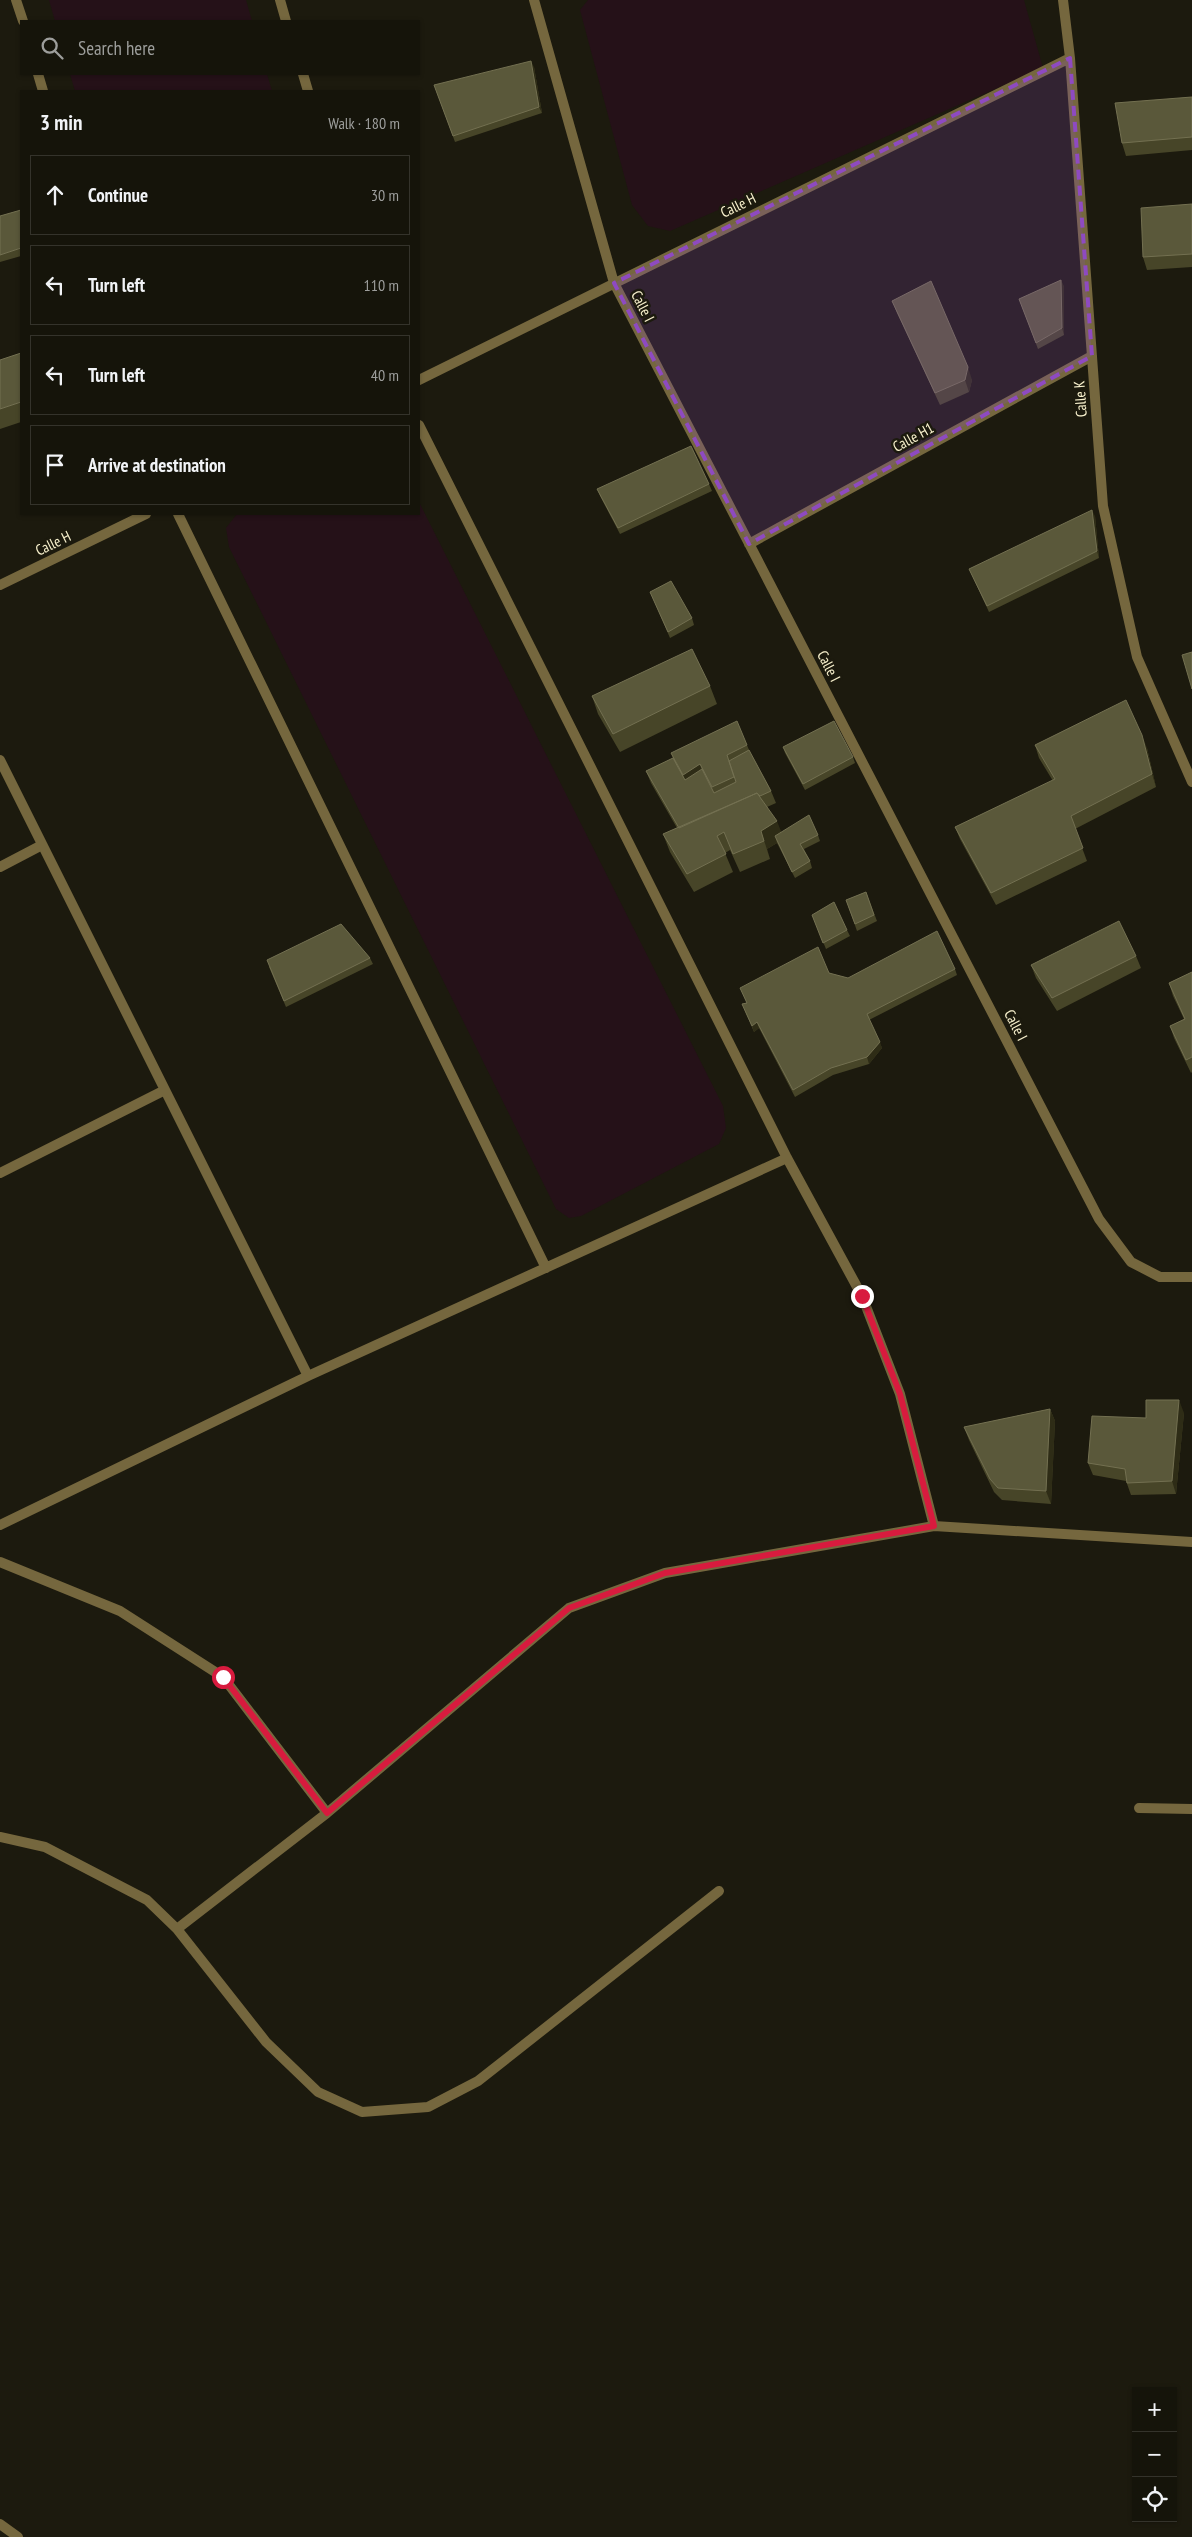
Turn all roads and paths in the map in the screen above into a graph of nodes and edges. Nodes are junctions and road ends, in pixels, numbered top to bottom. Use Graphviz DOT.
graph roads {
  1 [pos="16,0"];
  2 [pos="280,0"];
  3 [pos="534,0"];
  4 [pos="1063,0"];
  5 [pos="23,20"];
  6 [pos="286,20"];
  7 [pos="1070,58"];
  8 [pos="38,75"];
  9 [pos="303,75"];
  10 [pos="43,90"];
  11 [pos="308,90"];
  12 [pos="614,283"];
  13 [pos="1092,356"];
  14 [pos="420,380"];
  15 [pos="420,427"];
  16 [pos="144,515"];
  17 [pos="178,515"];
  18 [pos="749,544"];
  19 [pos="0,585"];
  20 [pos="0,760"];
  21 [pos="1192,782"];
  22 [pos="42,845"];
  23 [pos="0,867"];
  24 [pos="165,1090"];
  25 [pos="787,1158"];
  26 [pos="0,1173"];
  27 [pos="546,1268"];
  28 [pos="1192,1277"];
  29 [pos="308,1376"];
  30 [pos="0,1525"];
  31 [pos="934,1526"];
  32 [pos="1192,1542"];
  33 [pos="0,1562"];
  34 [pos="1140,1808"];
  35 [pos="1192,1810"];
  36 [pos="327,1813"];
  37 [pos="0,1838"];
  38 [pos="719,1891"];
  39 [pos="177,1929"];
  40 [pos="0,2524"];
  41 [pos="18,2537"];
  1 -- 5 [label="street"];
  2 -- 6 [label="street"];
  3 -- 12 [label="street, Calle I"];
  4 -- 7 [label="street, Calle K"];
  7 -- 12 [label="street, Calle H"];
  7 -- 13 [label="street, Calle K"];
  8 -- 10 [label="street"];
  9 -- 11 [label="street"];
  12 -- 14 [label="street, Calle H"];
  12 -- 18 [label="street, Calle I"];
  13 -- 18 [label="street, Calle H1"];
  13 -- 21 [label="street, Calle K"];
  15 -- 25 [label="street"];
  16 -- 19 [label="street, Calle H"];
  17 -- 27 [label="street"];
  18 -- 28 [label="street, Calle I"];
  20 -- 22 [label="street"];
  22 -- 23 [label="street"];
  22 -- 24 [label="street"];
  24 -- 26 [label="street"];
  24 -- 29 [label="street"];
  25 -- 27 [label="street"];
  25 -- 31 [label="street"];
  27 -- 29 [label="street"];
  29 -- 30 [label="street"];
  31 -- 32 [label="street"];
  31 -- 36 [label="street"];
  33 -- 36 [label="street"];
  34 -- 35 [label="street"];
  36 -- 39 [label="street"];
  37 -- 39 [label="street"];
  38 -- 39 [label="street"];
  40 -- 41 [label="street"];
}
